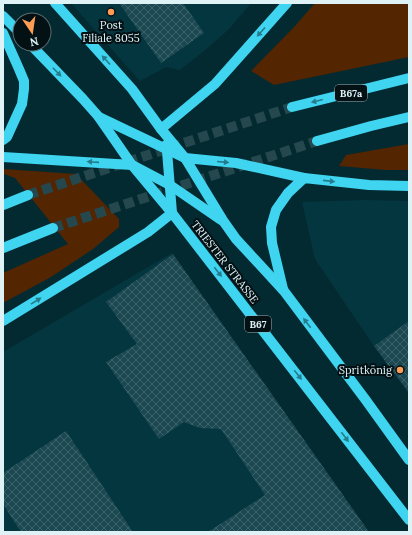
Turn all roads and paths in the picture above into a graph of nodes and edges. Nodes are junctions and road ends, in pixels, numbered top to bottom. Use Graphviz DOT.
graph roads {
  1 [pos="55,3"];
  2 [pos="287,3"];
  3 [pos="3,16"];
  4 [pos="12,25"];
  5 [pos="3,33"];
  6 [pos="38,52"];
  7 [pos="409,78"];
  8 [pos="292,108"];
  9 [pos="98,116"];
  10 [pos="409,117"];
  11 [pos="161,129"];
  12 [pos="3,140"];
  13 [pos="317,141"];
  14 [pos="167,151"];
  15 [pos="3,157"];
  16 [pos="184,158"];
  17 [pos="132,165"];
  18 [pos="304,178"];
  19 [pos="170,185"];
  20 [pos="409,186"];
  21 [pos="28,195"];
  22 [pos="3,205"];
  23 [pos="172,212"];
  24 [pos="224,222"];
  25 [pos="53,228"];
  26 [pos="3,248"];
  27 [pos="284,291"];
  28 [pos="3,321"];
  29 [pos="409,460"];
  30 [pos="409,520"];
  11 -- 1 [label="main road, TRIESTER STRASSE, one-way"];
  2 -- 11 [label="main road, one-way"];
  3 -- 4 [label="main road"];
  5 -- 12 [label="main road"];
  6 -- 9 [label="main road, TRIESTER STRASSE / B67, one-way"];
  7 -- 8 [label="main road, B67a, one-way"];
  9 -- 14 [label="main road"];
  9 -- 17 [label="main road, TRIESTER STRASSE / B67"];
  10 -- 13 [label="main road"];
  11 -- 14 [label="main road"];
  11 -- 16 [label="main road, TRIESTER STRASSE"];
  14 -- 16 [label="main road"];
  14 -- 19 [label="main road"];
  17 -- 15 [label="main road, one-way"];
  16 -- 18 [label="main road, one-way"];
  16 -- 24 [label="main road, TRIESTER STRASSE"];
  17 -- 19 [label="main road"];
  17 -- 23 [label="main road, TRIESTER STRASSE / B67"];
  18 -- 20 [label="main road, one-way"];
  18 -- 27 [label="main road"];
  19 -- 23 [label="main road"];
  19 -- 24 [label="main road"];
  21 -- 22 [label="main road"];
  28 -- 23 [label="main road, one-way"];
  23 -- 30 [label="main road, TRIESTER STRASSE / B67, one-way"];
  24 -- 27 [label="main road, TRIESTER STRASSE"];
  25 -- 26 [label="main road"];
  29 -- 27 [label="main road, TRIESTER STRASSE, one-way"];
}
